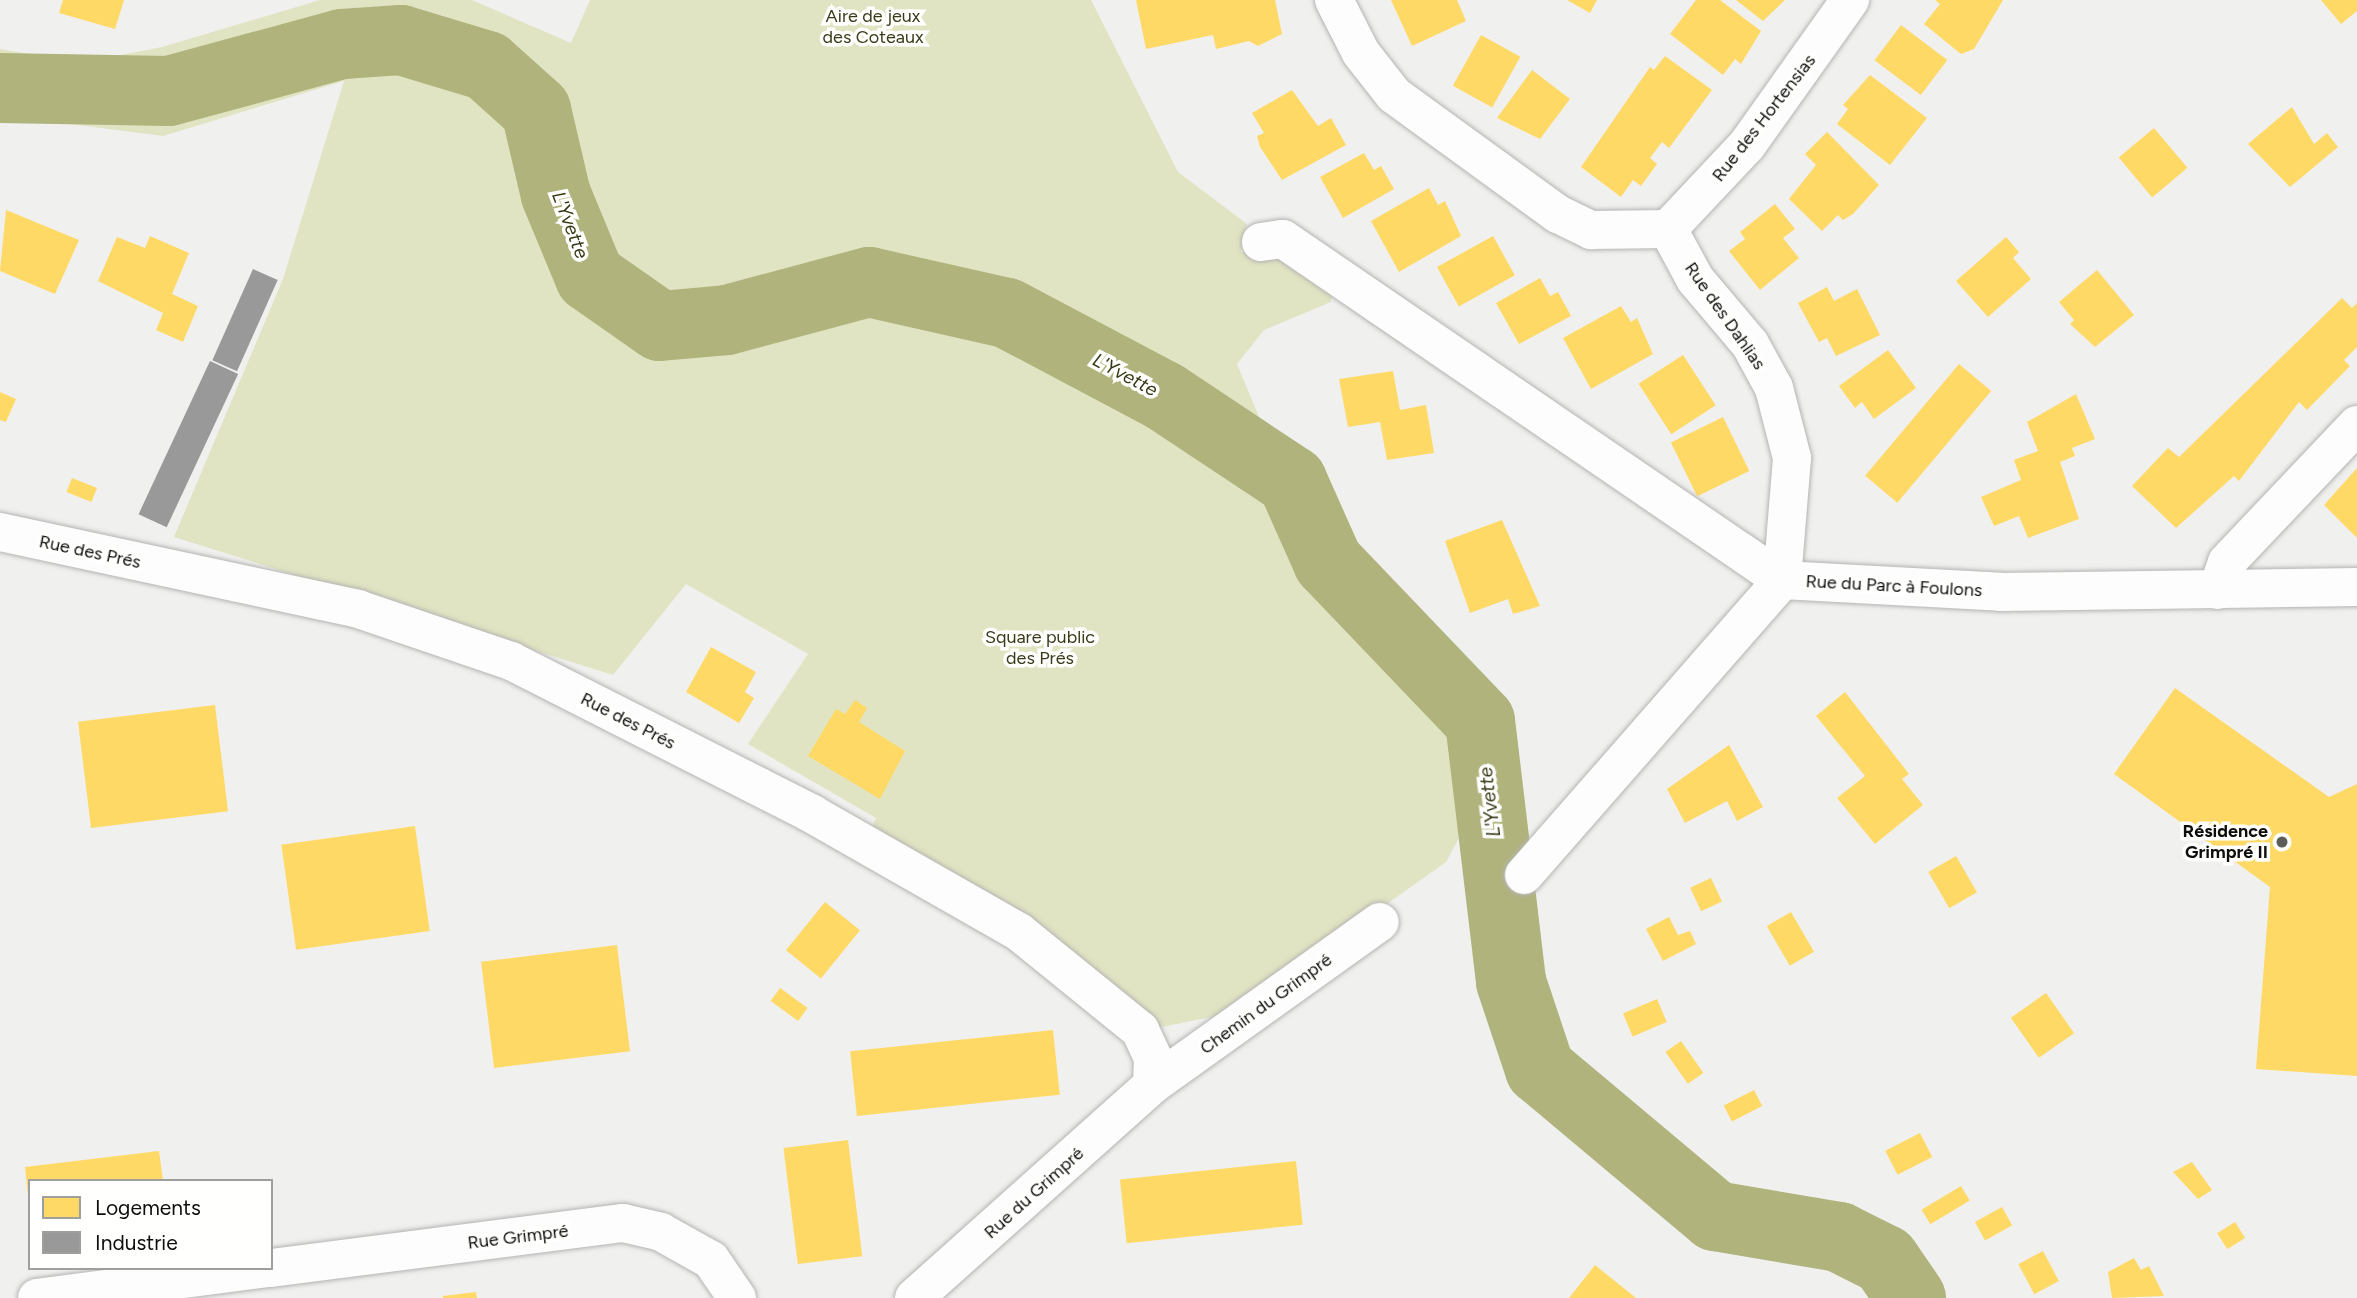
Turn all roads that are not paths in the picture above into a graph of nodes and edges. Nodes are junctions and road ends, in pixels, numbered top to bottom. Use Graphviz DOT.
graph roads {
  1 [pos="1334,0"];
  2 [pos="1850,0"];
  3 [pos="1668,229"];
  4 [pos="1261,242"];
  5 [pos="2357,425"];
  6 [pos="0,532"];
  7 [pos="1782,580"];
  8 [pos="2357,587"];
  9 [pos="2217,590"];
  10 [pos="1524,875"];
  11 [pos="1380,922"];
  12 [pos="1152,1085"];
  13 [pos="273,1268"];
  14 [pos="254,1270"];
  15 [pos="37,1298"];
  16 [pos="737,1298"];
  17 [pos="915,1298"];
  1 -- 3 [label="street"];
  2 -- 3 [label="street, Rue des Hortensias"];
  3 -- 7 [label="street, Rue des Dahlias"];
  4 -- 7 [label="street"];
  5 -- 9 [label="street"];
  6 -- 12 [label="street, Rue des Prés"];
  7 -- 9 [label="street, Rue du Parc à Foulons"];
  7 -- 10 [label="street, Rue du Parc à Foulons"];
  8 -- 9 [label="street, Rue du Parc à Foulons"];
  11 -- 12 [label="street, Chemin du Grimpré"];
  12 -- 17 [label="street, Rue du Grimpré"];
  13 -- 16 [label="street, Rue Grimpré"];
  14 -- 15 [label="street, Rue Grimpré"];
}
